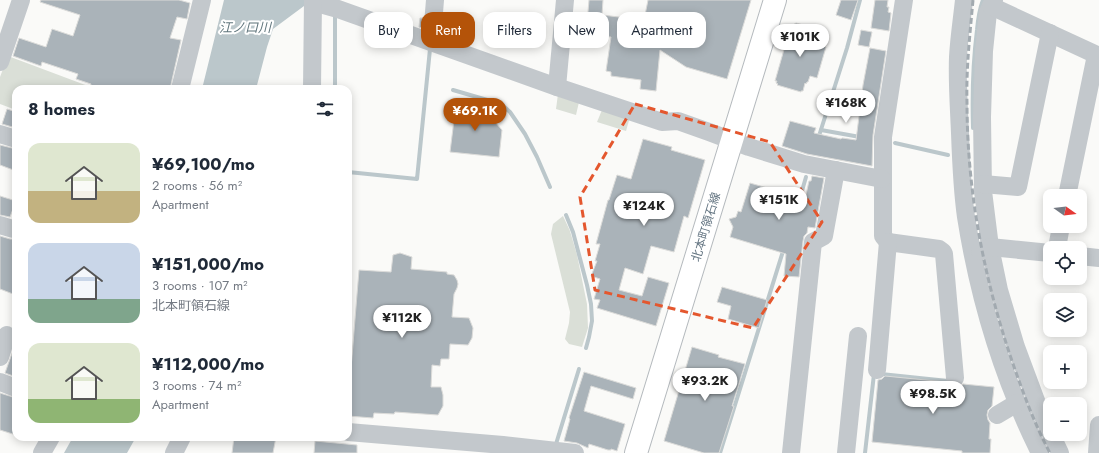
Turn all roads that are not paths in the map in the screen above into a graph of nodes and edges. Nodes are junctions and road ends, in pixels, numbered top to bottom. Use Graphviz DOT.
graph roads {
  1 [pos="21,0"];
  2 [pos="435,0"];
  3 [pos="565,0"];
  4 [pos="775,0"];
  5 [pos="904,0"];
  6 [pos="964,0"];
  7 [pos="197,1"];
  8 [pos="313,1"];
  9 [pos="992,3"];
  10 [pos="434,12"];
  11 [pos="1050,33"];
  12 [pos="421,39"];
  13 [pos="446,48"];
  14 [pos="1098,56"];
  15 [pos="0,62"];
  16 [pos="181,85"];
  17 [pos="312,85"];
  18 [pos="557,87"];
  19 [pos="0,134"];
  20 [pos="12,138"];
  21 [pos="732,140"];
  22 [pos="836,170"];
  23 [pos="882,179"];
  24 [pos="983,184"];
  25 [pos="1069,189"];
  26 [pos="888,242"];
  27 [pos="990,247"];
  28 [pos="1043,252"];
  29 [pos="972,253"];
  30 [pos="1087,257"];
  31 [pos="1099,258"];
  32 [pos="7,335"];
  33 [pos="858,336"];
  34 [pos="0,357"];
  35 [pos="876,370"];
  36 [pos="955,378"];
  37 [pos="0,382"];
  38 [pos="12,386"];
  39 [pos="1017,403"];
  40 [pos="997,415"];
  41 [pos="1043,417"];
  42 [pos="1099,425"];
  43 [pos="352,433"];
  44 [pos="49,441"];
  45 [pos="180,441"];
  46 [pos="1054,441"];
  47 [pos="459,447"];
  48 [pos="42,453"];
  49 [pos="174,453"];
  50 [pos="575,453"];
  51 [pos="636,453"];
  52 [pos="791,453"];
  53 [pos="846,453"];
  54 [pos="1040,453"];
  55 [pos="1060,453"];
  56 [pos="1097,453"];
  1 -- 15 [label="street"];
  2 -- 10 [label="street"];
  3 -- 18 [label="street"];
  4 -- 21 [label="main road, 北本町領石線"];
  5 -- 23 [label="street"];
  6 -- 29 [label="street"];
  7 -- 16 [label="street"];
  8 -- 12 [label="street"];
  8 -- 17 [label="street"];
  9 -- 11 [label="street"];
  9 -- 24 [label="street"];
  11 -- 14 [label="street"];
  11 -- 24 [label="street"];
  13 -- 18 [label="street"];
  14 -- 25 [label="street"];
  18 -- 21 [label="street"];
  19 -- 20 [label="street"];
  21 -- 22 [label="street"];
  21 -- 51 [label="main road, 北本町領石線"];
  22 -- 23 [label="street"];
  22 -- 52 [label="street"];
  23 -- 26 [label="street"];
  24 -- 27 [label="street"];
  26 -- 35 [label="street"];
  26 -- 36 [label="street"];
  27 -- 28 [label="street"];
  27 -- 29 [label="street"];
  27 -- 41 [label="street"];
  29 -- 39 [label="street"];
  30 -- 31 [label="street"];
  32 -- 34 [label="street"];
  33 -- 53 [label="street"];
  37 -- 38 [label="street"];
  39 -- 40 [label="street"];
  39 -- 54 [label="street"];
  42 -- 56 [label="street"];
  43 -- 47 [label="street"];
  44 -- 48 [label="street"];
  45 -- 49 [label="street"];
  46 -- 55 [label="street"];
  47 -- 50 [label="street"];
}
